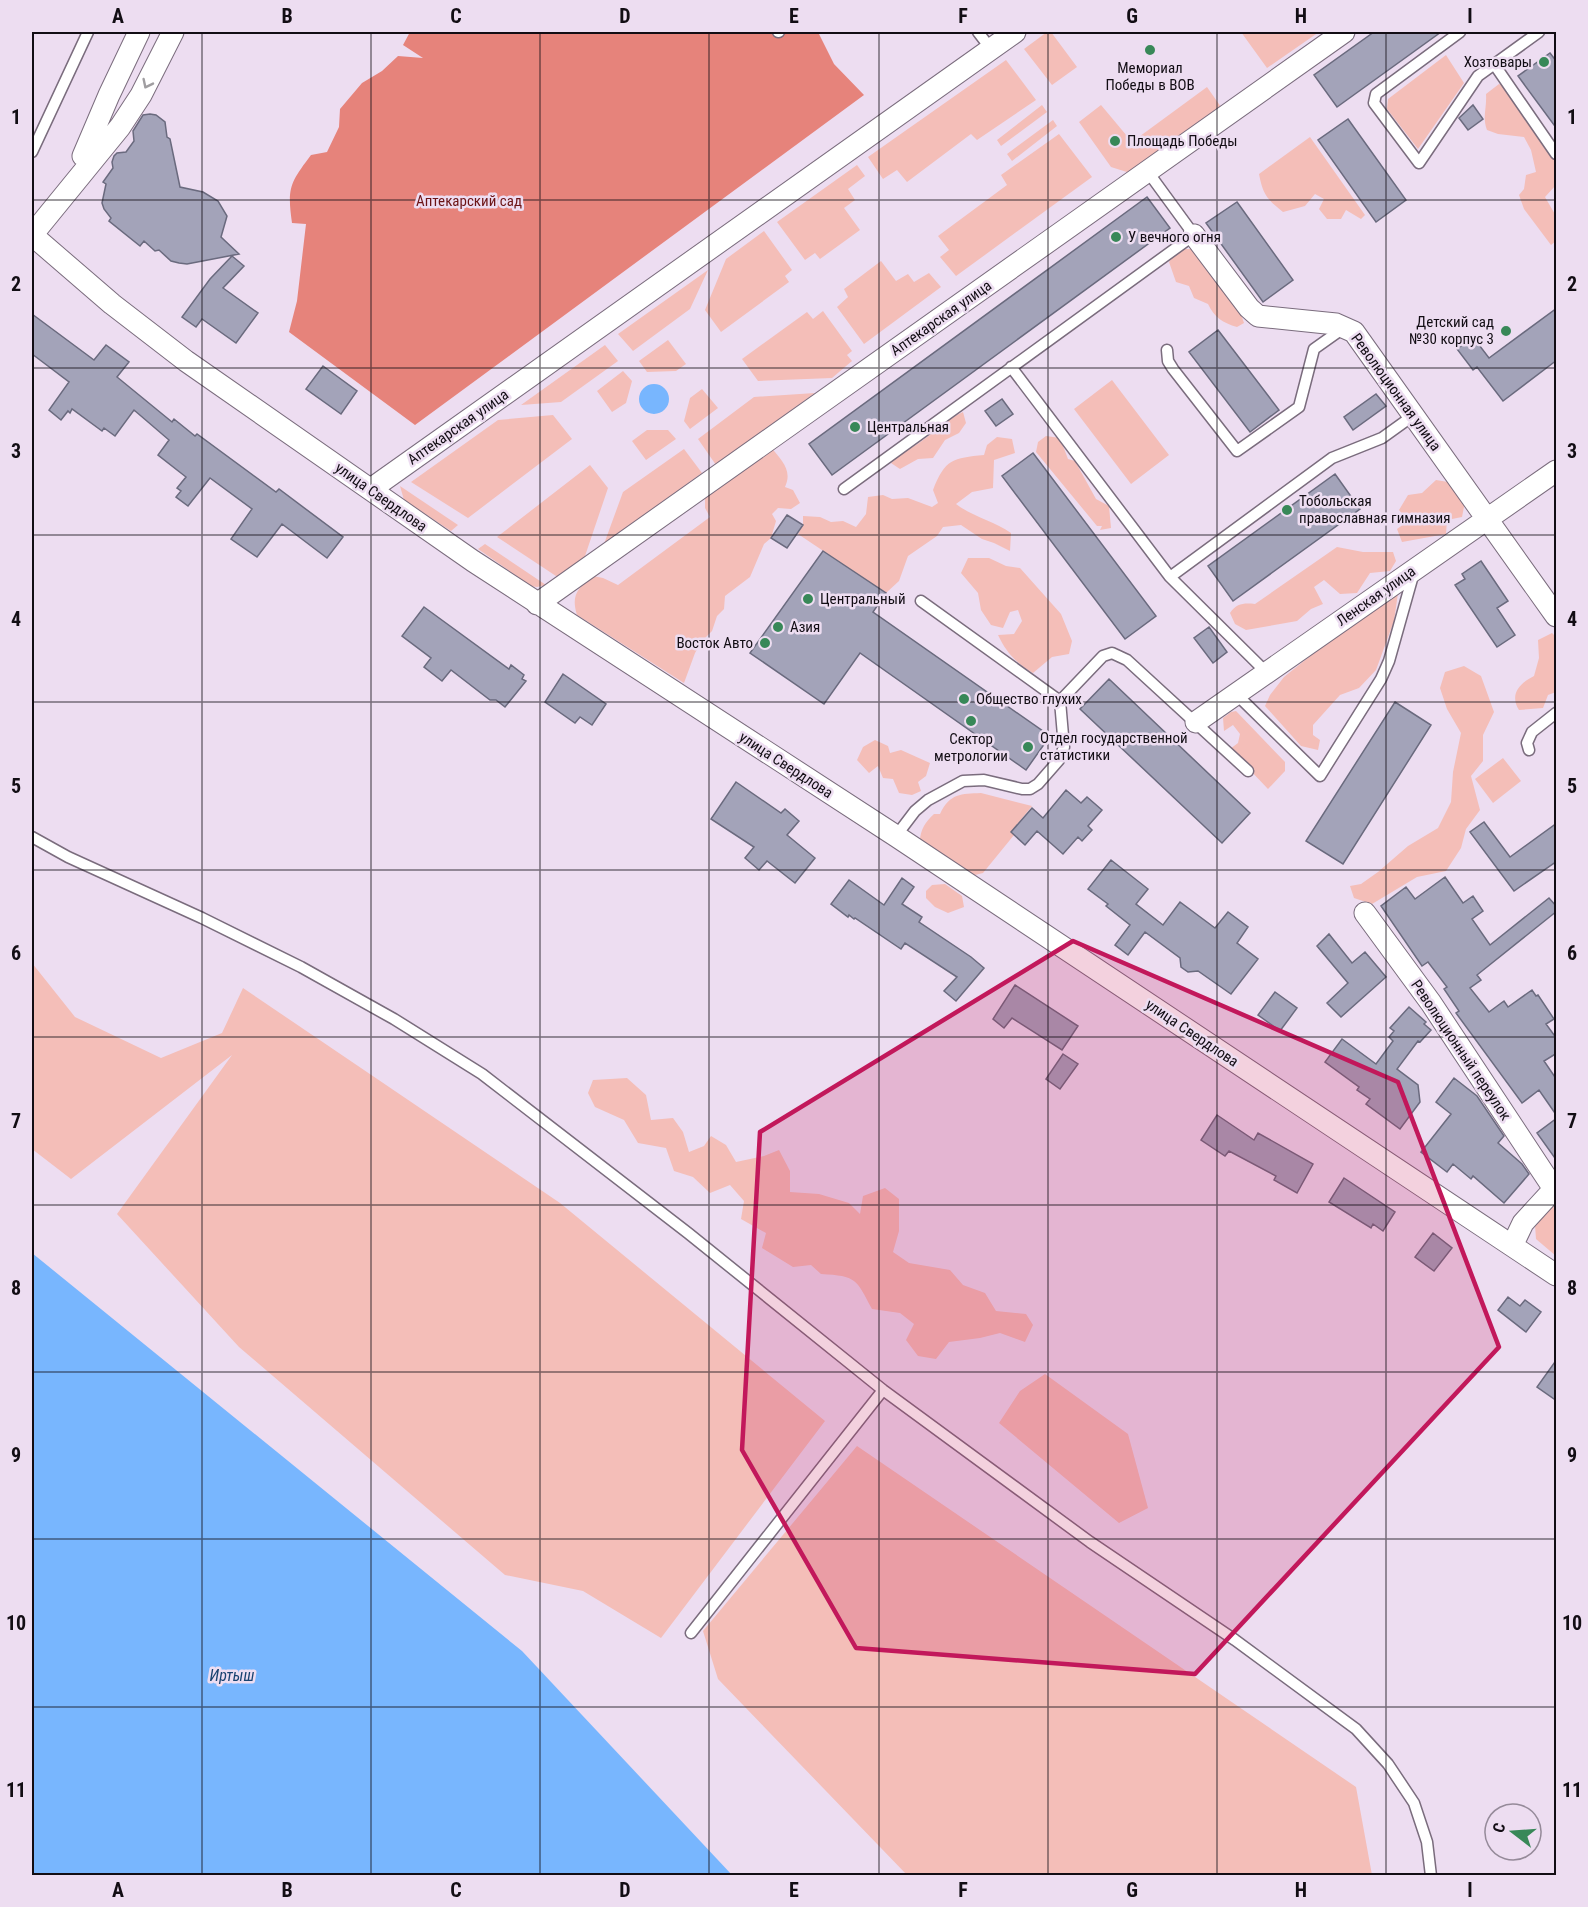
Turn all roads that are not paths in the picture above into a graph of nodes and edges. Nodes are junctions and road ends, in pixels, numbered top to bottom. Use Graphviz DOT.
graph roads {
  1 [pos="88,32"];
  2 [pos="139,32"];
  3 [pos="172,32"];
  4 [pos="978,32"];
  5 [pos="1015,32"];
  6 [pos="1344,32"];
  7 [pos="1460,32"];
  8 [pos="1539,32"];
  9 [pos="991,49"];
  10 [pos="1494,64"];
  11 [pos="32,152"];
  12 [pos="1557,154"];
  13 [pos="83,156"];
  14 [pos="1148,172"];
  15 [pos="32,235"];
  16 [pos="1194,235"];
  17 [pos="1345,327"];
  18 [pos="1167,350"];
  19 [pos="1011,367"];
  20 [pos="1414,415"];
  21 [pos="1557,471"];
  22 [pos="371,489"];
  23 [pos="844,489"];
  24 [pos="1488,518"];
  25 [pos="1415,568"];
  26 [pos="1170,577"];
  27 [pos="921,602"];
  28 [pos="537,604"];
  29 [pos="1557,616"];
  30 [pos="1267,673"];
  31 [pos="1236,694"];
  32 [pos="1060,701"];
  33 [pos="1557,713"];
  34 [pos="1196,722"];
  35 [pos="1529,750"];
  36 [pos="1248,771"];
  37 [pos="896,836"];
  38 [pos="32,837"];
  39 [pos="1365,913"];
  40 [pos="1555,1188"];
  41 [pos="1513,1244"];
  42 [pos="1557,1275"];
  43 [pos="883,1390"];
  44 [pos="691,1633"];
  45 [pos="1431,1875"];
  1 -- 11 [label="lane"];
  2 -- 13 [label="street"];
  3 -- 15 [label="street, one-way"];
  4 -- 9 [label="lane"];
  5 -- 9 [label="street, Аптекарская улица"];
  6 -- 14 [label="street, Аптекарская улица"];
  7 -- 10 [label="lane"];
  8 -- 10 [label="lane"];
  9 -- 22 [label="street, Аптекарская улица"];
  10 -- 12 [label="lane"];
  14 -- 16 [label="lane"];
  14 -- 28 [label="street, Аптекарская улица"];
  15 -- 22 [label="street, улица Свердлова"];
  16 -- 17 [label="street, Революционная улица"];
  16 -- 19 [label="lane"];
  17 -- 18 [label="lane"];
  17 -- 20 [label="street, Революционная улица"];
  19 -- 23 [label="lane"];
  19 -- 26 [label="lane"];
  20 -- 24 [label="street, Революционная улица"];
  20 -- 26 [label="lane"];
  21 -- 24 [label="street, Ленская улица"];
  22 -- 28 [label="street, улица Свердлова"];
  24 -- 25 [label="street, Ленская улица"];
  24 -- 29 [label="street, Революционная улица"];
  25 -- 30 [label="street, Ленская улица"];
  25 -- 31 [label="lane"];
  26 -- 30 [label="lane"];
  27 -- 32 [label="lane"];
  28 -- 37 [label="street, улица Свердлова"];
  30 -- 31 [label="street, Ленская улица"];
  31 -- 34 [label="street, Ленская улица"];
  32 -- 34 [label="lane"];
  32 -- 37 [label="lane"];
  33 -- 35 [label="lane"];
  34 -- 36 [label="lane"];
  37 -- 41 [label="street, улица Свердлова"];
  38 -- 43 [label="lane"];
  39 -- 40 [label="street, Революционный переулок"];
  40 -- 41 [label="street"];
  41 -- 42 [label="street, улица Свердлова"];
  43 -- 44 [label="lane"];
  43 -- 45 [label="lane"];
}
